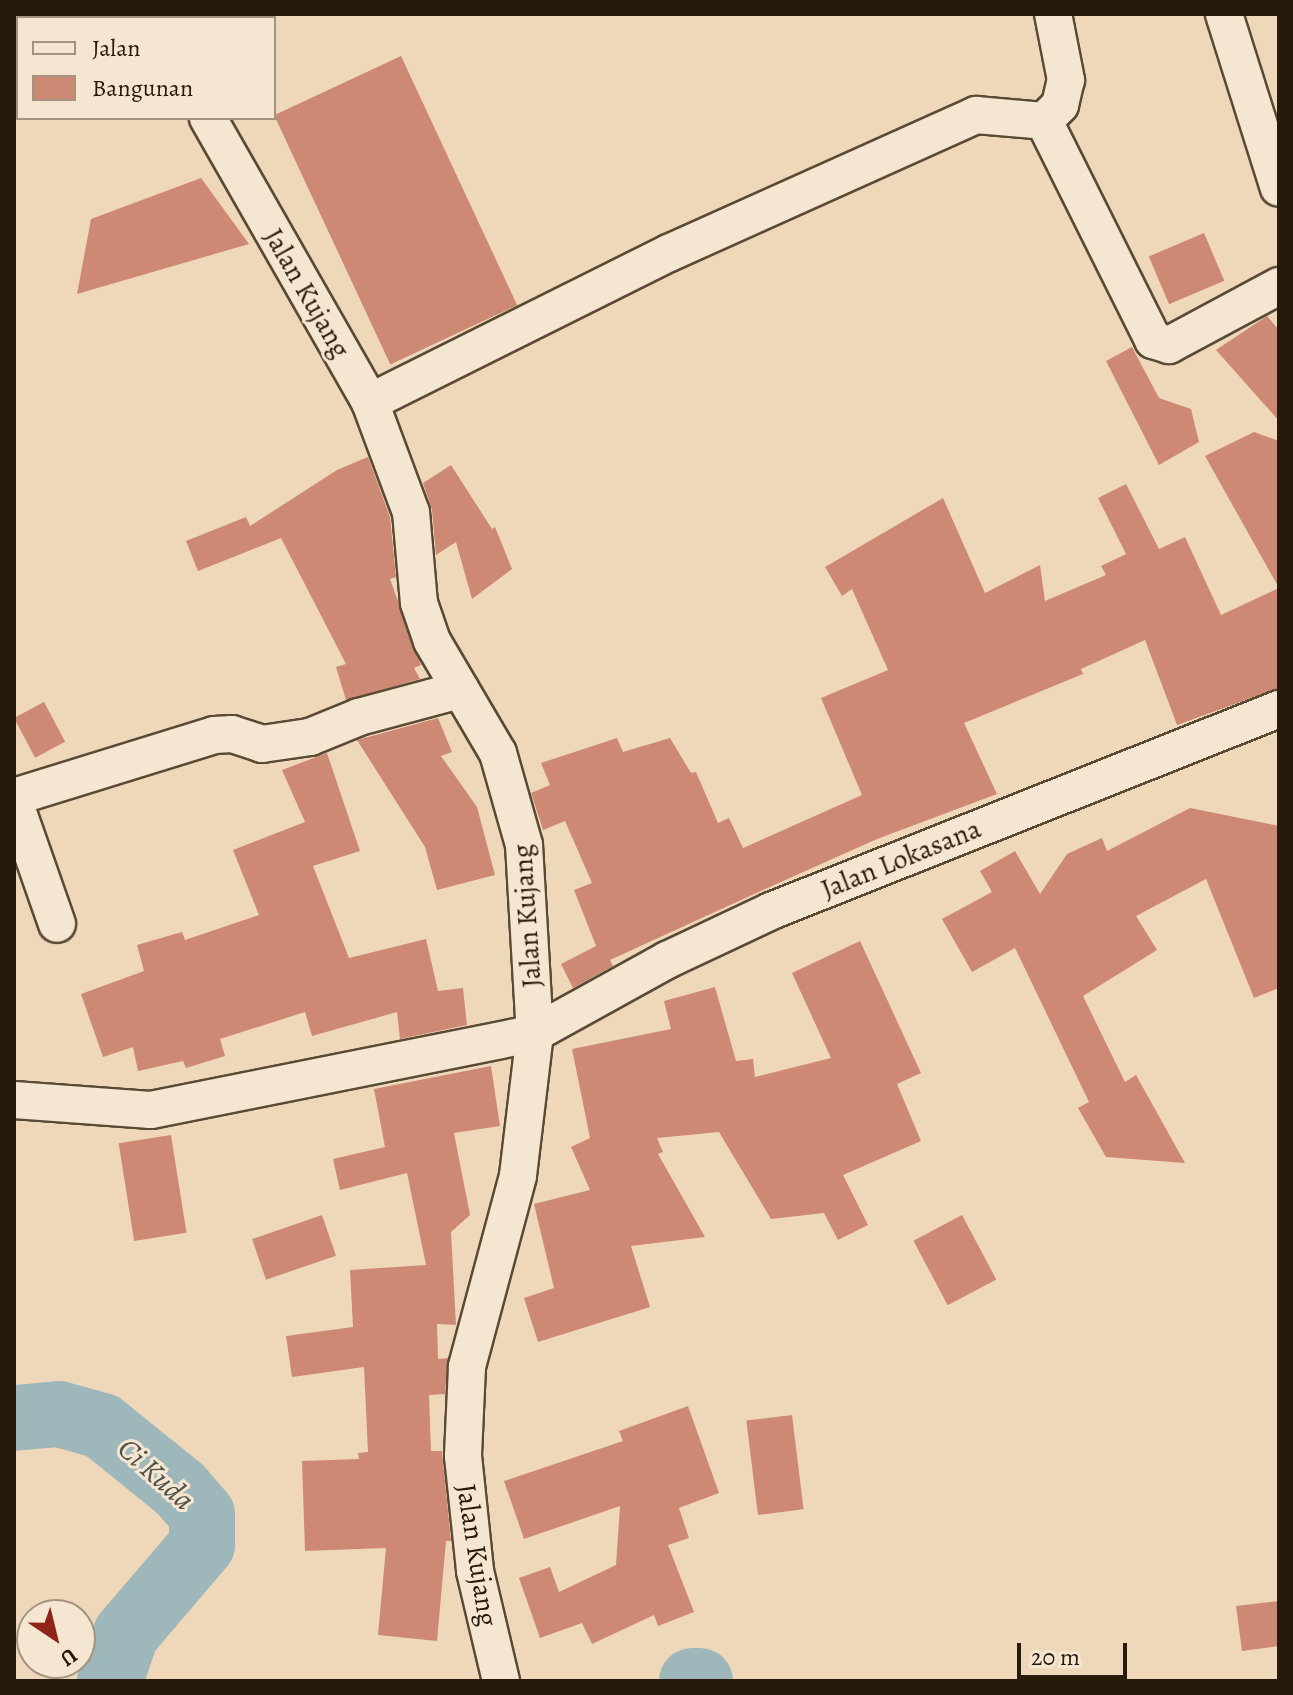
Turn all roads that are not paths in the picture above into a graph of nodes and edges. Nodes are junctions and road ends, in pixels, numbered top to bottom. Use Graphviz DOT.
graph roads {
  1 [pos="1053,14"];
  2 [pos="1224,14"];
  3 [pos="209,120"];
  4 [pos="1044,121"];
  5 [pos="1279,188"];
  6 [pos="1279,286"];
  7 [pos="370,402"];
  8 [pos="460,690"];
  9 [pos="1279,709"];
  10 [pos="14,799"];
  11 [pos="57,924"];
  12 [pos="535,1033"];
  13 [pos="14,1100"];
  14 [pos="498,1672"];
  1 -- 4 [label="street"];
  2 -- 5 [label="street"];
  3 -- 7 [label="street, Jalan Kujang"];
  4 -- 6 [label="street"];
  4 -- 7 [label="street"];
  7 -- 8 [label="street, Jalan Kujang"];
  8 -- 10 [label="street"];
  8 -- 12 [label="street, Jalan Kujang"];
  9 -- 12 [label="street, Jalan Lokasana"];
  10 -- 11 [label="street"];
  12 -- 13 [label="street, Jalan Lokasana"];
  12 -- 14 [label="street, Jalan Kujang"];
}
